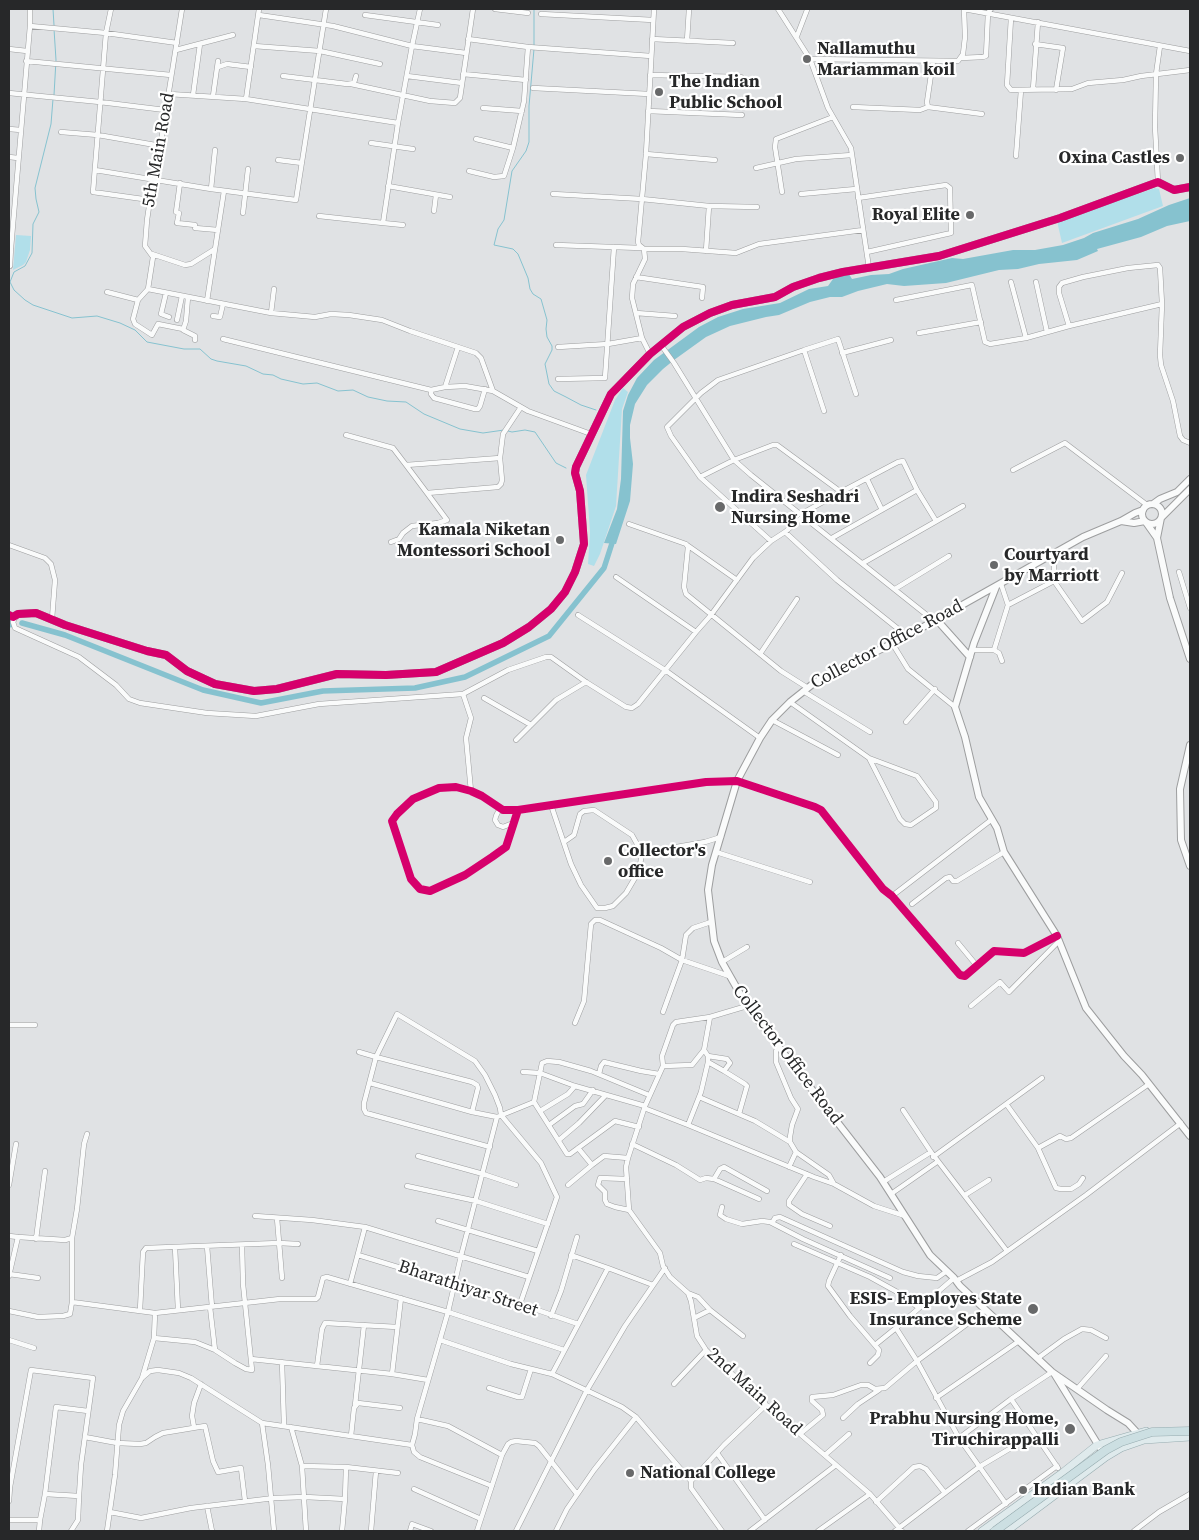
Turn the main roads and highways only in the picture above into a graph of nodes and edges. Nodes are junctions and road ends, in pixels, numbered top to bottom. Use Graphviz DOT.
graph roads {
  1 [pos="1190,1433"];
  2 [pos="1104,1457"];
  3 [pos="982,1531"];
  4 [pos="995,1531"];
  5 [pos="1007,1531"];
  1 -- 2 [label="main road"];
  1 -- 2 [label="highway, bridge"];
  1 -- 3 [label="main road"];
  1 -- 4 [label="highway, bridge"];
  2 -- 5 [label="main road"];
}
